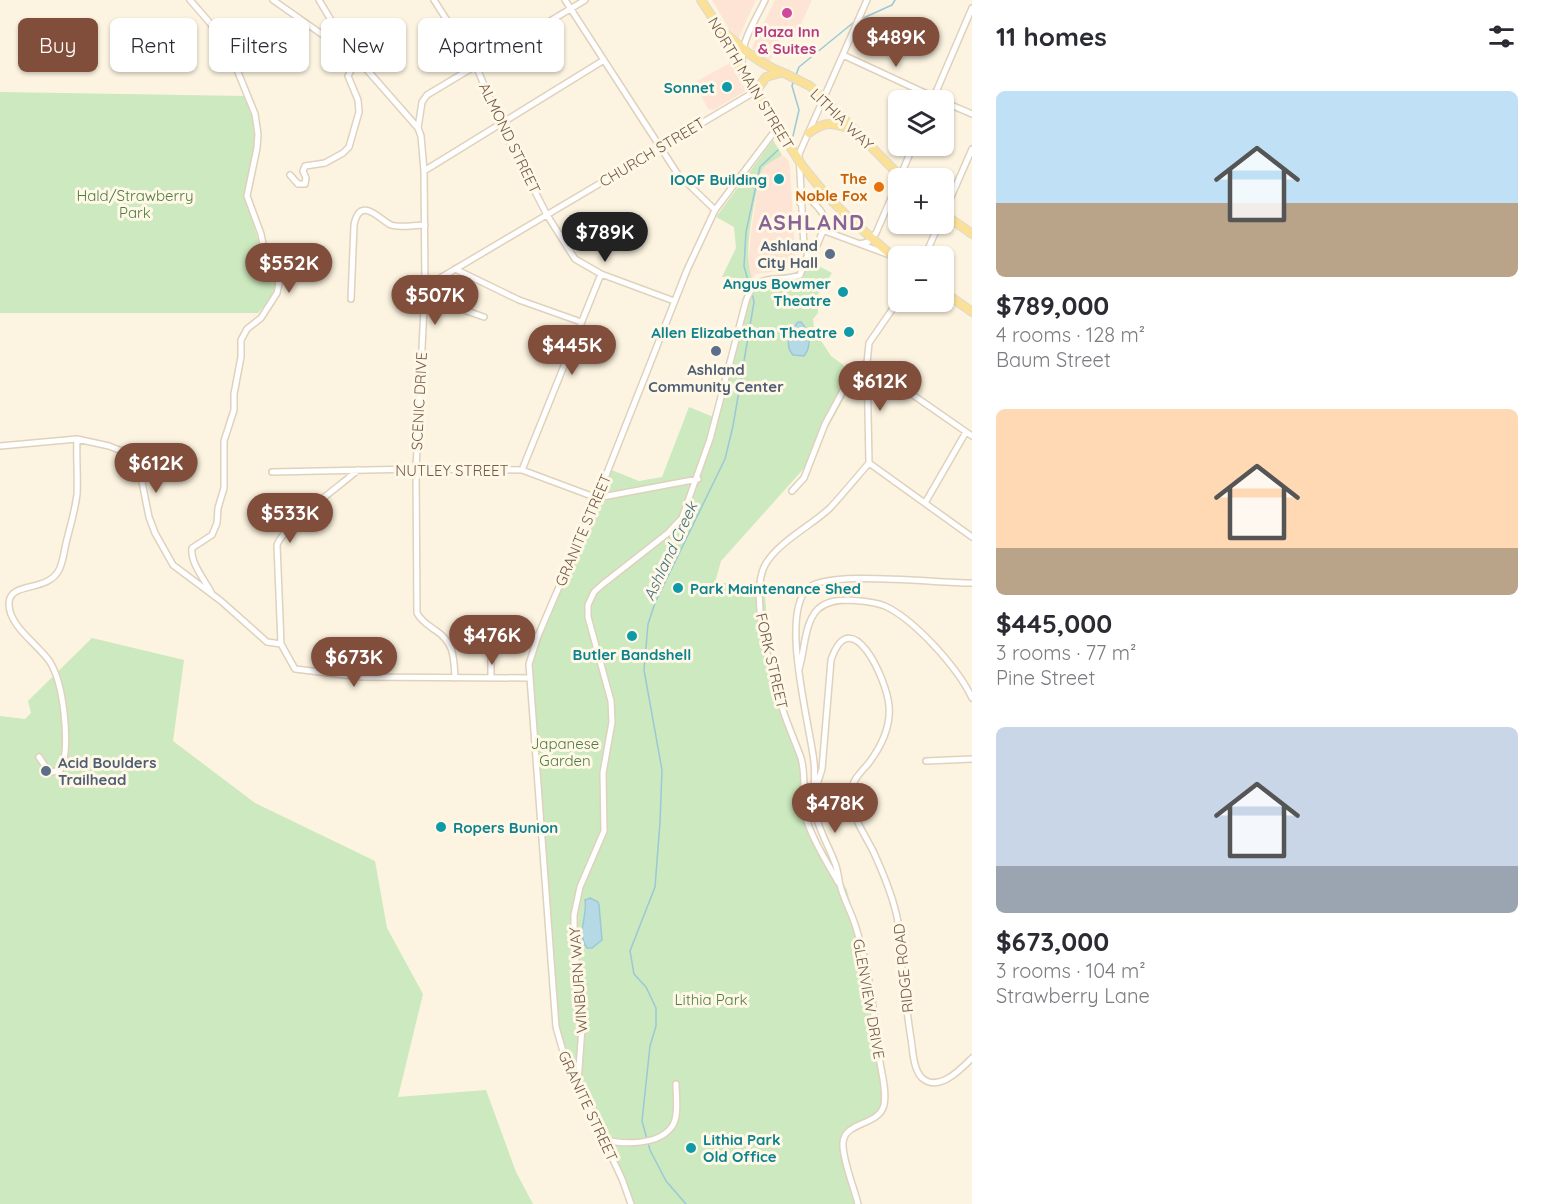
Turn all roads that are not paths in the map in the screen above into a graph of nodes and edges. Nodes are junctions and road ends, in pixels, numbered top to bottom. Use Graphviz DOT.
graph roads {
  1 [pos="190,0"];
  2 [pos="273,0"];
  3 [pos="319,0"];
  4 [pos="434,0"];
  5 [pos="565,0"];
  6 [pos="585,0"];
  7 [pos="701,0"];
  8 [pos="765,0"];
  9 [pos="867,0"];
  10 [pos="972,8"];
  11 [pos="571,9"];
  12 [pos="330,18"];
  13 [pos="445,18"];
  14 [pos="556,18"];
  15 [pos="718,26"];
  16 [pos="321,34"];
  17 [pos="742,49"];
  18 [pos="843,55"];
  19 [pos="604,60"];
  20 [pos="743,70"];
  21 [pos="350,72"];
  22 [pos="370,72"];
  23 [pos="466,72"];
  24 [pos="479,72"];
  25 [pos="784,73"];
  26 [pos="915,90"];
  27 [pos="937,90"];
  28 [pos="756,92"];
  29 [pos="954,106"];
  30 [pos="972,114"];
  31 [pos="501,125"];
  32 [pos="418,128"];
  33 [pos="777,128"];
  34 [pos="855,131"];
  35 [pos="809,133"];
  36 [pos="659,147"];
  37 [pos="972,148"];
  38 [pos="798,161"];
  39 [pos="890,168"];
  40 [pos="424,171"];
  41 [pos="290,175"];
  42 [pos="954,190"];
  43 [pos="800,203"];
  44 [pos="888,204"];
  45 [pos="716,210"];
  46 [pos="547,215"];
  47 [pos="954,221"];
  48 [pos="425,225"];
  49 [pos="822,233"];
  50 [pos="972,234"];
  51 [pos="872,238"];
  52 [pos="859,243"];
  53 [pos="888,253"];
  54 [pos="808,254"];
  55 [pos="888,254"];
  56 [pos="455,269"];
  57 [pos="601,274"];
  58 [pos="427,285"];
  59 [pos="351,298"];
  60 [pos="954,299"];
  61 [pos="674,302"];
  62 [pos="890,312"];
  63 [pos="972,312"];
  64 [pos="484,317"];
  65 [pos="581,321"];
  66 [pos="867,363"];
  67 [pos="970,434"];
  68 [pos="76,439"];
  69 [pos="0,446"];
  70 [pos="869,463"];
  71 [pos="416,470"];
  72 [pos="522,470"];
  73 [pos="358,471"];
  74 [pos="272,472"];
  75 [pos="698,479"];
  76 [pos="792,491"];
  77 [pos="597,498"];
  78 [pos="925,503"];
  79 [pos="972,537"];
  80 [pos="972,583"];
  81 [pos="212,594"];
  82 [pos="538,636"];
  83 [pos="281,644"];
  84 [pos="799,671"];
  85 [pos="455,678"];
  86 [pos="491,678"];
  87 [pos="529,678"];
  88 [pos="972,698"];
  89 [pos="39,757"];
  90 [pos="972,759"];
  91 [pos="926,761"];
  92 [pos="814,794"];
  93 [pos="840,885"];
  94 [pos="972,1058"];
  95 [pos="676,1083"];
  96 [pos="578,1084"];
  97 [pos="603,1139"];
  98 [pos="631,1204"];
  99 [pos="858,1204"];
  1 -- 81 [label="street"];
  2 -- 16 [label="street"];
  3 -- 12 [label="street"];
  4 -- 13 [label="street, ALMOND STREET"];
  5 -- 11 [label="street"];
  6 -- 11 [label="street"];
  7 -- 15 [label="main road, NORTH MAIN STREET"];
  8 -- 17 [label="street"];
  9 -- 18 [label="street"];
  10 -- 27 [label="street"];
  11 -- 14 [label="street"];
  11 -- 19 [label="street"];
  15 -- 17 [label="main road, LITHIA WAY"];
  15 -- 20 [label="main road, NORTH MAIN STREET"];
  17 -- 20 [label="street"];
  17 -- 25 [label="main road, LITHIA WAY"];
  18 -- 26 [label="street"];
  18 -- 35 [label="street"];
  19 -- 31 [label="street"];
  19 -- 36 [label="street"];
  20 -- 28 [label="main road, NORTH MAIN STREET"];
  21 -- 41 [label="street"];
  22 -- 32 [label="street"];
  23 -- 32 [label="street"];
  24 -- 31 [label="street, ALMOND STREET"];
  25 -- 28 [label="main road"];
  25 -- 34 [label="main road, LITHIA WAY, bridge"];
  28 -- 33 [label="main road, NORTH MAIN STREET"];
  28 -- 36 [label="street, CHURCH STREET"];
  29 -- 30 [label="street"];
  31 -- 40 [label="street"];
  31 -- 46 [label="street, ALMOND STREET"];
  32 -- 40 [label="street, SCENIC DRIVE"];
  33 -- 38 [label="main road, NORTH MAIN STREET"];
  33 -- 45 [label="street, GRANITE STREET"];
  34 -- 35 [label="main road"];
  34 -- 39 [label="main road, LITHIA WAY"];
  35 -- 38 [label="street"];
  36 -- 45 [label="street"];
  36 -- 46 [label="street, CHURCH STREET"];
  37 -- 42 [label="street"];
  38 -- 43 [label="street, NORTH MAIN STREET"];
  38 -- 51 [label="main road"];
  40 -- 48 [label="street, SCENIC DRIVE"];
  43 -- 49 [label="street"];
  43 -- 54 [label="street, NORTH MAIN STREET"];
  44 -- 51 [label="street"];
  45 -- 61 [label="street, GRANITE STREET"];
  46 -- 56 [label="street, CHURCH STREET"];
  46 -- 57 [label="street, ALMOND STREET"];
  47 -- 50 [label="main road"];
  48 -- 58 [label="street, SCENIC DRIVE"];
  48 -- 59 [label="street"];
  49 -- 52 [label="street"];
  49 -- 54 [label="street, WINBURN WAY"];
  51 -- 52 [label="street"];
  51 -- 53 [label="main road"];
  52 -- 55 [label="street"];
  54 -- 75 [label="street, WINBURN WAY"];
  56 -- 58 [label="street, CHURCH STREET"];
  56 -- 65 [label="street"];
  57 -- 61 [label="street, ALMOND STREET"];
  57 -- 65 [label="street"];
  58 -- 64 [label="street"];
  58 -- 71 [label="street, SCENIC DRIVE"];
  60 -- 63 [label="main road"];
  61 -- 77 [label="street, GRANITE STREET"];
  62 -- 66 [label="street"];
  65 -- 72 [label="street"];
  66 -- 67 [label="street"];
  66 -- 70 [label="street"];
  66 -- 76 [label="street"];
  67 -- 78 [label="street"];
  68 -- 69 [label="street"];
  68 -- 81 [label="street"];
  68 -- 89 [label="street"];
  70 -- 78 [label="street"];
  70 -- 93 [label="street, FORK STREET"];
  71 -- 72 [label="street, NUTLEY STREET"];
  71 -- 73 [label="street, NUTLEY STREET"];
  71 -- 85 [label="street, SCENIC DRIVE"];
  72 -- 77 [label="street, NUTLEY STREET"];
  73 -- 74 [label="street, NUTLEY STREET"];
  73 -- 83 [label="street"];
  75 -- 77 [label="street"];
  75 -- 96 [label="street, WINBURN WAY"];
  77 -- 82 [label="street, GRANITE STREET"];
  78 -- 79 [label="street"];
  80 -- 84 [label="street, GLENVIEW DRIVE"];
  81 -- 83 [label="street"];
  82 -- 86 [label="street"];
  82 -- 87 [label="street, GRANITE STREET"];
  83 -- 85 [label="street"];
  84 -- 88 [label="street"];
  84 -- 92 [label="street, GLENVIEW DRIVE"];
  85 -- 86 [label="street"];
  86 -- 87 [label="street"];
  87 -- 96 [label="street, GRANITE STREET"];
  90 -- 91 [label="street"];
  92 -- 93 [label="street, GLENVIEW DRIVE"];
  92 -- 94 [label="street, RIDGE ROAD"];
  93 -- 99 [label="street, GLENVIEW DRIVE"];
  95 -- 97 [label="street"];
  96 -- 97 [label="street, GRANITE STREET"];
  97 -- 98 [label="street, GRANITE STREET"];
}
